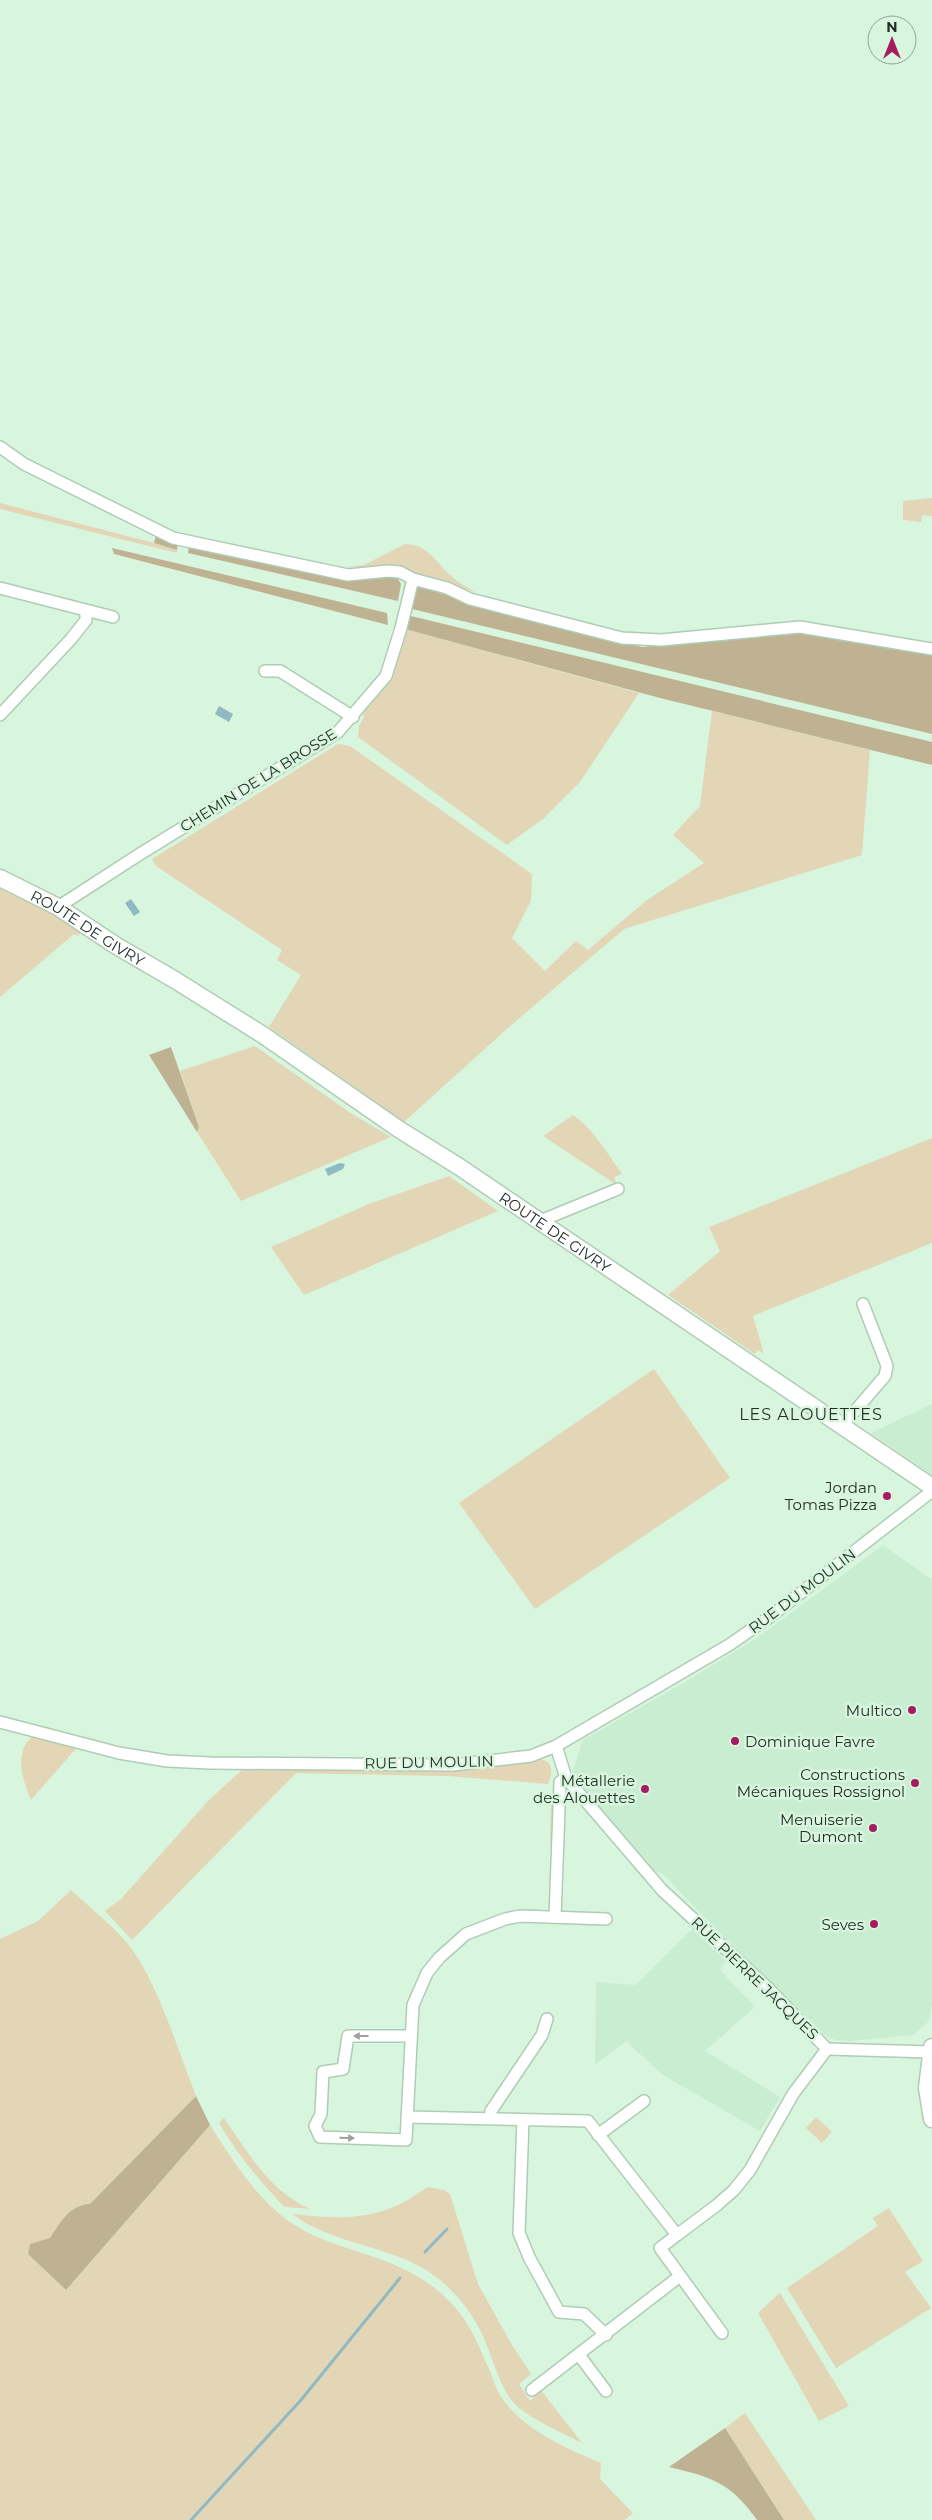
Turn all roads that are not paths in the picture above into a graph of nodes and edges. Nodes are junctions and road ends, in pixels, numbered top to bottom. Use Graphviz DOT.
graph roads {
  1 [pos="0,447"];
  2 [pos="413,579"];
  3 [pos="0,588"];
  4 [pos="86,610"];
  5 [pos="113,617"];
  6 [pos="932,649"];
  7 [pos="265,671"];
  8 [pos="0,716"];
  9 [pos="353,717"];
  10 [pos="0,867"];
  11 [pos="0,878"];
  12 [pos="62,904"];
  13 [pos="618,1189"];
  14 [pos="540,1221"];
  15 [pos="863,1304"];
  16 [pos="841,1427"];
  17 [pos="932,1487"];
  18 [pos="932,1491"];
  19 [pos="0,1722"];
  20 [pos="556,1746"];
  21 [pos="566,1778"];
  22 [pos="555,1917"];
  23 [pos="606,1919"];
  24 [pos="547,2019"];
  25 [pos="410,2036"];
  26 [pos="827,2049"];
  27 [pos="932,2050"];
  28 [pos="644,2101"];
  29 [pos="407,2117"];
  30 [pos="490,2118"];
  31 [pos="932,2119"];
  32 [pos="523,2120"];
  33 [pos="598,2135"];
  34 [pos="676,2235"];
  35 [pos="680,2276"];
  36 [pos="722,2333"];
  37 [pos="606,2334"];
  38 [pos="579,2355"];
  39 [pos="532,2390"];
  40 [pos="606,2391"];
  1 -- 2 [label="street"];
  2 -- 6 [label="street"];
  2 -- 9 [label="street, CHEMIN DE LA BROSSE"];
  3 -- 4 [label="street"];
  4 -- 5 [label="street"];
  4 -- 8 [label="street"];
  7 -- 9 [label="street"];
  9 -- 12 [label="street, CHEMIN DE LA BROSSE"];
  10 -- 12 [label="main road, ROUTE DE GIVRY"];
  11 -- 12 [label="main road, ROUTE DE GIVRY"];
  12 -- 14 [label="main road, ROUTE DE GIVRY"];
  13 -- 14 [label="street"];
  14 -- 16 [label="main road, ROUTE DE GIVRY"];
  15 -- 16 [label="street"];
  16 -- 17 [label="main road, ROUTE DE GIVRY"];
  18 -- 20 [label="street, RUE DU MOULIN"];
  19 -- 20 [label="street, RUE DU MOULIN"];
  20 -- 21 [label="street, RUE PIERRE JACQUES"];
  21 -- 22 [label="street"];
  21 -- 26 [label="street, RUE PIERRE JACQUES"];
  22 -- 23 [label="street"];
  22 -- 25 [label="street"];
  24 -- 30 [label="street"];
  25 -- 29 [label="street"];
  25 -- 29 [label="street, one-way"];
  26 -- 27 [label="street"];
  26 -- 34 [label="street, RUE PIERRE JACQUES"];
  27 -- 31 [label="main road"];
  28 -- 33 [label="street"];
  29 -- 30 [label="street"];
  30 -- 32 [label="street"];
  32 -- 33 [label="street"];
  32 -- 37 [label="street"];
  33 -- 34 [label="street"];
  34 -- 35 [label="street, RUE PIERRE JACQUES"];
  35 -- 36 [label="street"];
  35 -- 37 [label="street"];
  37 -- 38 [label="street"];
  38 -- 39 [label="street"];
  38 -- 40 [label="street"];
}
